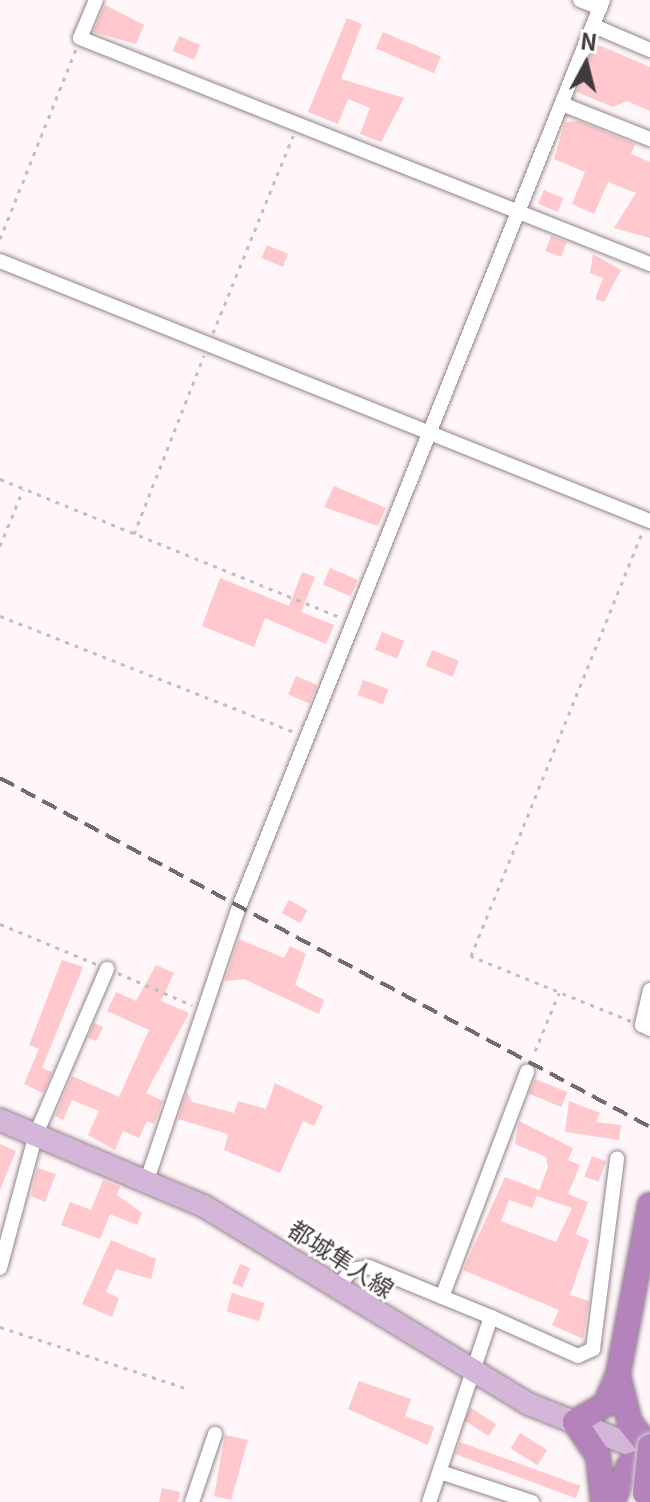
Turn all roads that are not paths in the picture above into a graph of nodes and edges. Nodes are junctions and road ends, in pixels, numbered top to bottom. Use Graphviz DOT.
graph roads {
  1 [pos="96,0"];
  2 [pos="580,0"];
  3 [pos="601,4"];
  4 [pos="594,26"];
  5 [pos="650,50"];
  6 [pos="562,104"];
  7 [pos="650,139"];
  8 [pos="518,212"];
  9 [pos="0,261"];
  10 [pos="650,264"];
  11 [pos="429,433"];
  12 [pos="648,520"];
  13 [pos="107,969"];
  14 [pos="650,990"];
  15 [pos="646,1027"];
  16 [pos="527,1072"];
  17 [pos="0,1120"];
  18 [pos="36,1134"];
  19 [pos="617,1159"];
  20 [pos="147,1180"];
  21 [pos="650,1205"];
  22 [pos="0,1268"];
  23 [pos="339,1285"];
  24 [pos="442,1297"];
  25 [pos="491,1317"];
  26 [pos="475,1372"];
  27 [pos="618,1375"];
  28 [pos="575,1422"];
  29 [pos="215,1434"];
  30 [pos="650,1451"];
  31 [pos="440,1472"];
  32 [pos="645,1497"];
  33 [pos="192,1502"];
  34 [pos="429,1502"];
  35 [pos="532,1502"];
  36 [pos="603,1502"];
  37 [pos="612,1502"];
  1 -- 8 [label="street"];
  2 -- 3 [label="street"];
  3 -- 4 [label="street"];
  4 -- 5 [label="street"];
  4 -- 6 [label="street"];
  6 -- 7 [label="street"];
  6 -- 8 [label="street"];
  8 -- 10 [label="street"];
  8 -- 11 [label="street"];
  9 -- 11 [label="street"];
  11 -- 12 [label="street"];
  11 -- 20 [label="street"];
  13 -- 18 [label="street"];
  14 -- 15 [label="street"];
  16 -- 24 [label="street"];
  17 -- 18 [label="main road, 都城隼人線"];
  18 -- 20 [label="main road, 都城隼人線"];
  18 -- 22 [label="street"];
  19 -- 25 [label="street"];
  20 -- 23 [label="main road, 都城隼人線"];
  21 -- 27 [label="highway"];
  23 -- 24 [label="street"];
  23 -- 26 [label="main road, 都城隼人線"];
  24 -- 25 [label="street"];
  25 -- 26 [label="street"];
  26 -- 28 [label="main road, 都城隼人線"];
  26 -- 31 [label="street"];
  27 -- 28 [label="highway"];
  27 -- 30 [label="highway"];
  28 -- 30 [label="main road, 都城隼人線"];
  28 -- 36 [label="highway"];
  29 -- 33 [label="street"];
  30 -- 32 [label="highway, bridge"];
  30 -- 37 [label="highway"];
  31 -- 34 [label="street"];
  31 -- 35 [label="street"];
}
